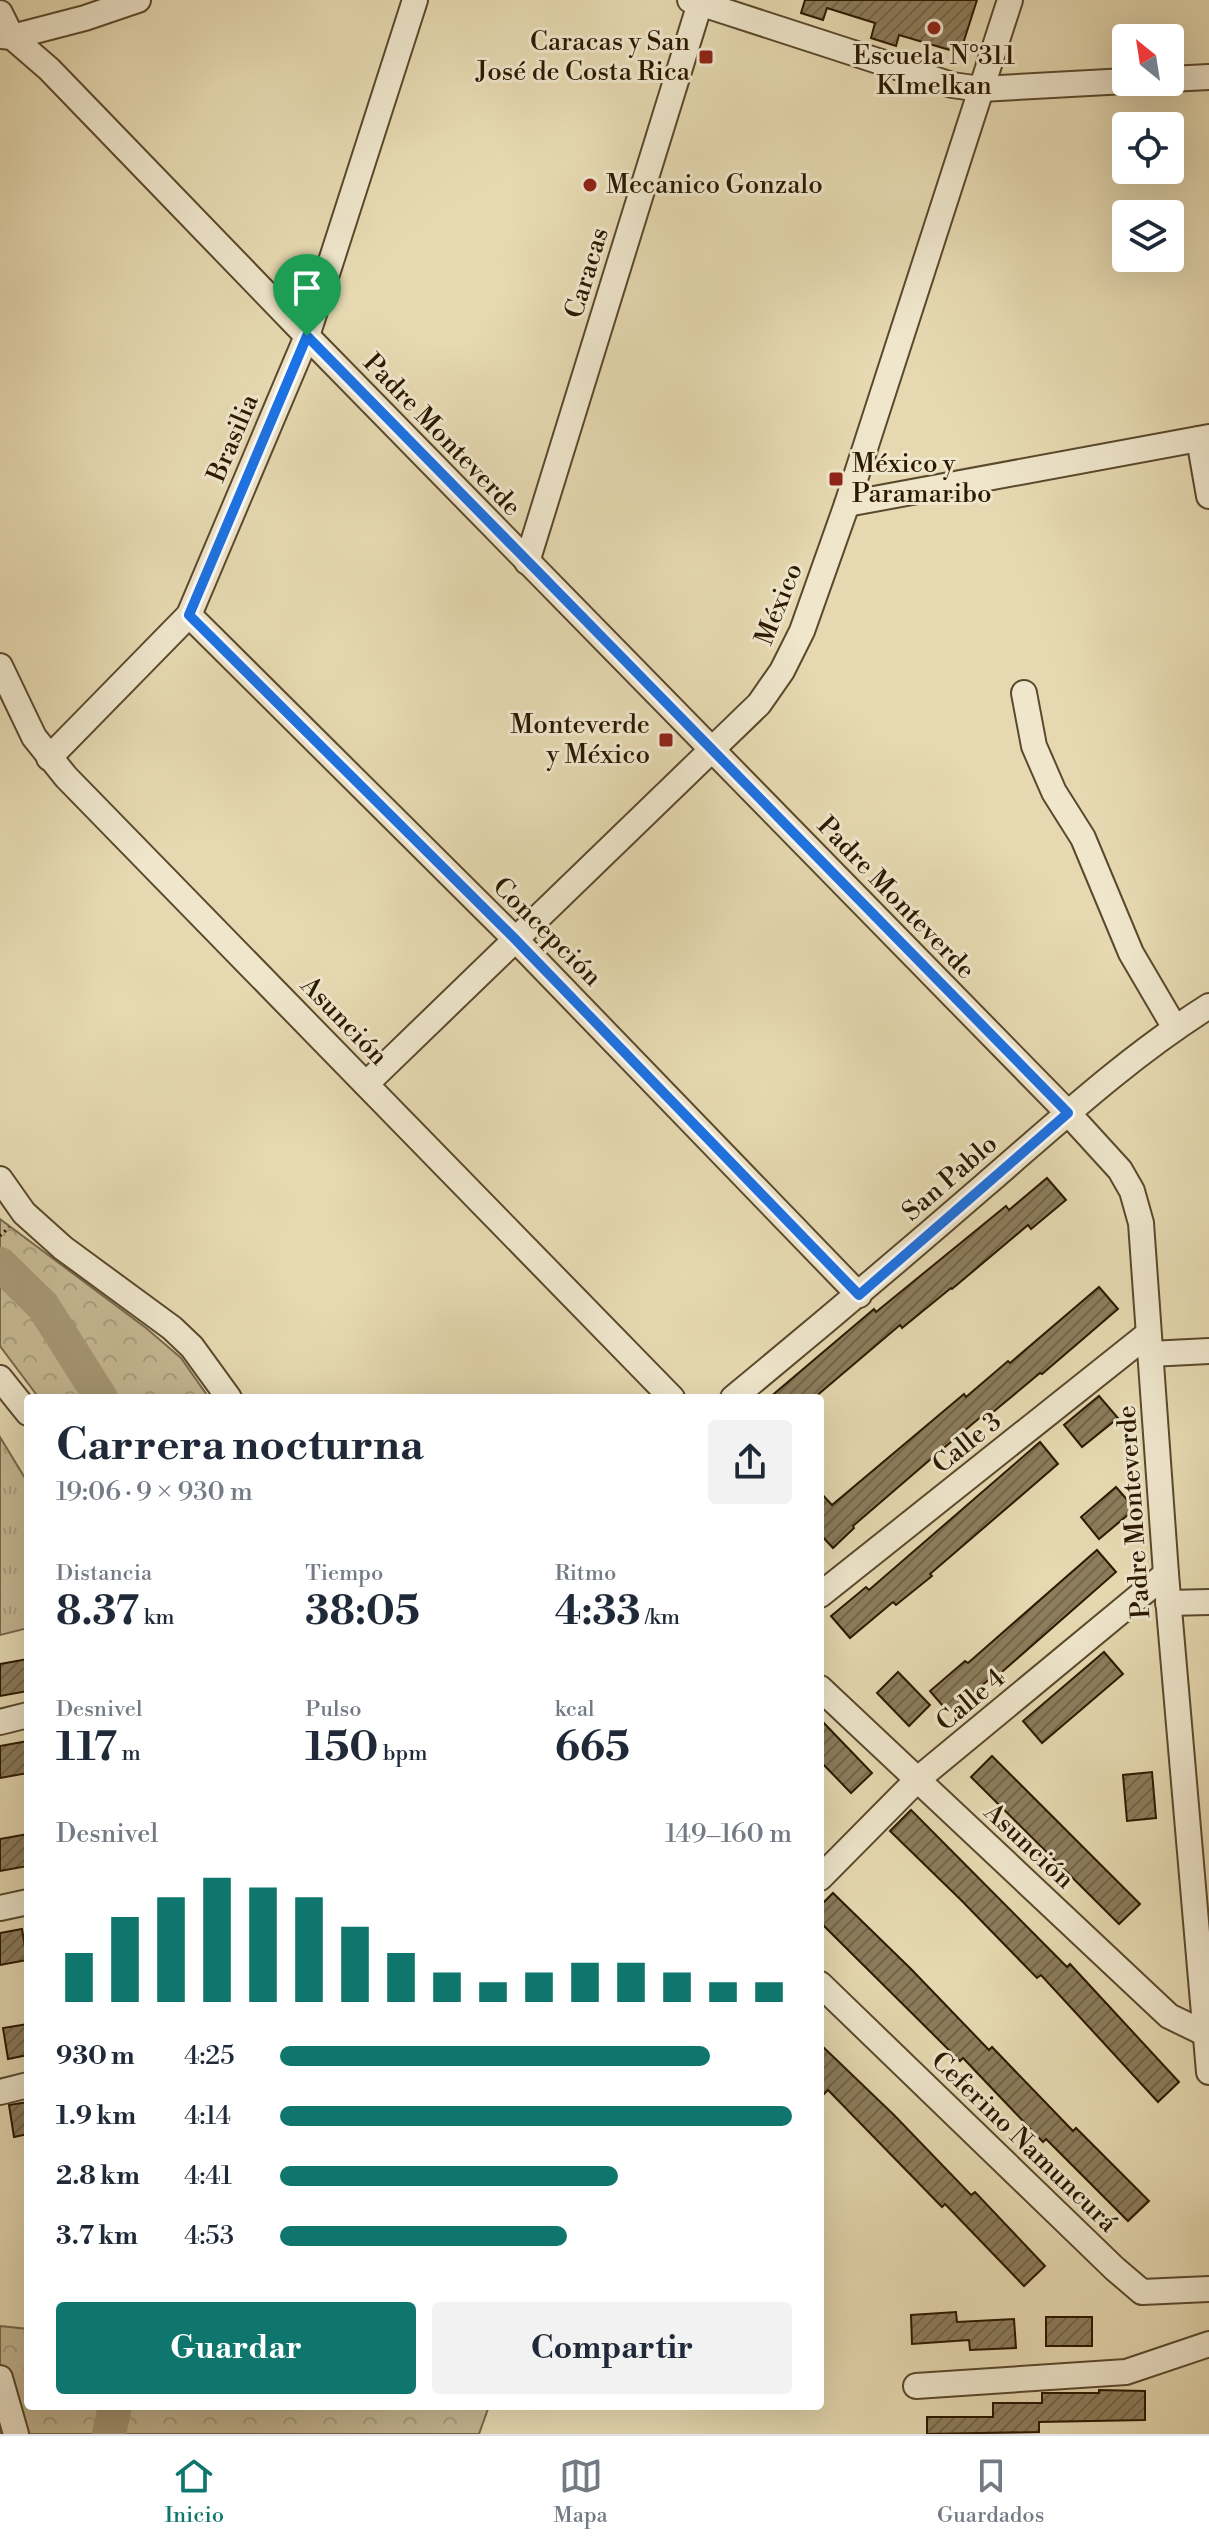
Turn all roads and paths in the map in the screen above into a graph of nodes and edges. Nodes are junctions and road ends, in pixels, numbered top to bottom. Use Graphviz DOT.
graph roads {
  1 [pos="138,0"];
  2 [pos="415,0"];
  3 [pos="1010,0"];
  4 [pos="697,1"];
  5 [pos="0,13"];
  6 [pos="4,40"];
  7 [pos="1209,77"];
  8 [pos="1184,78"];
  9 [pos="1112,82"];
  10 [pos="981,89"];
  11 [pos="307,336"];
  12 [pos="1204,438"];
  13 [pos="1209,496"];
  14 [pos="847,504"];
  15 [pos="527,562"];
  16 [pos="189,615"];
  17 [pos="0,666"];
  18 [pos="1024,693"];
  19 [pos="712,750"];
  20 [pos="49,758"];
  21 [pos="514,938"];
  22 [pos="1209,1006"];
  23 [pos="1175,1028"];
  24 [pos="366,1084"];
  25 [pos="1068,1113"];
  26 [pos="0,1179"];
  27 [pos="859,1295"];
  28 [pos="1149,1344"];
  29 [pos="1209,1351"];
  30 [pos="0,1378"];
  31 [pos="226,1394"];
  32 [pos="668,1394"];
  33 [pos="738,1394"];
  34 [pos="24,1408"];
  35 [pos="1166,1574"];
  36 [pos="824,1592"];
  37 [pos="1209,1602"];
  38 [pos="1168,1603"];
  39 [pos="824,1692"];
  40 [pos="24,1716"];
  41 [pos="0,1722"];
  42 [pos="918,1779"];
  43 [pos="824,1874"];
  44 [pos="24,1903"];
  45 [pos="0,1908"];
  46 [pos="1203,1928"];
  47 [pos="824,1988"];
  48 [pos="1206,2034"];
  49 [pos="1209,2072"];
  50 [pos="24,2086"];
  51 [pos="0,2092"];
  52 [pos="1209,2289"];
  53 [pos="1209,2344"];
  54 [pos="0,2378"];
  55 [pos="916,2386"];
  56 [pos="16,2434"];
  1 -- 6 [label="street"];
  2 -- 11 [label="street, Brasilia"];
  3 -- 10 [label="street, México"];
  4 -- 10 [label="street"];
  4 -- 15 [label="street, Caracas"];
  5 -- 6 [label="street, Padre Monteverde"];
  6 -- 11 [label="street, Padre Monteverde"];
  7 -- 8 [label="street"];
  9 -- 10 [label="street"];
  10 -- 14 [label="street, México"];
  11 -- 15 [label="street, Padre Monteverde"];
  11 -- 16 [label="street, Brasilia"];
  12 -- 13 [label="street"];
  12 -- 14 [label="street"];
  14 -- 19 [label="street, México"];
  15 -- 19 [label="street, Padre Monteverde"];
  16 -- 20 [label="street, Brasilia"];
  16 -- 21 [label="street, Concepción"];
  17 -- 20 [label="street, Asunción"];
  18 -- 23 [label="street"];
  19 -- 21 [label="street, México"];
  19 -- 25 [label="street, Padre Monteverde"];
  20 -- 24 [label="street, Asunción"];
  21 -- 24 [label="street, México"];
  21 -- 27 [label="street, Concepción"];
  22 -- 23 [label="street, San Pablo"];
  23 -- 25 [label="street, San Pablo"];
  24 -- 32 [label="street, Asunción"];
  25 -- 27 [label="street, San Pablo"];
  25 -- 28 [label="street, Padre Monteverde"];
  26 -- 31 [label="street"];
  27 -- 33 [label="street, San Pablo"];
  28 -- 29 [label="street"];
  28 -- 35 [label="street, Padre Monteverde"];
  28 -- 36 [label="street, Calle 3"];
  30 -- 34 [label="street"];
  35 -- 38 [label="street, Padre Monteverde"];
  35 -- 42 [label="street, Calle 4"];
  37 -- 38 [label="street"];
  38 -- 46 [label="street, Padre Monteverde"];
  39 -- 42 [label="street, Asunción"];
  40 -- 41 [label="street"];
  42 -- 43 [label="street, Calle 4"];
  42 -- 48 [label="street, Asunción"];
  44 -- 45 [label="street"];
  46 -- 48 [label="street, Padre Monteverde"];
  47 -- 52 [label="street, Ceferino Namuncurá"];
  48 -- 49 [label="street, Padre Monteverde"];
  50 -- 51 [label="street"];
  53 -- 55 [label="street"];
  54 -- 56 [label="street"];
}
